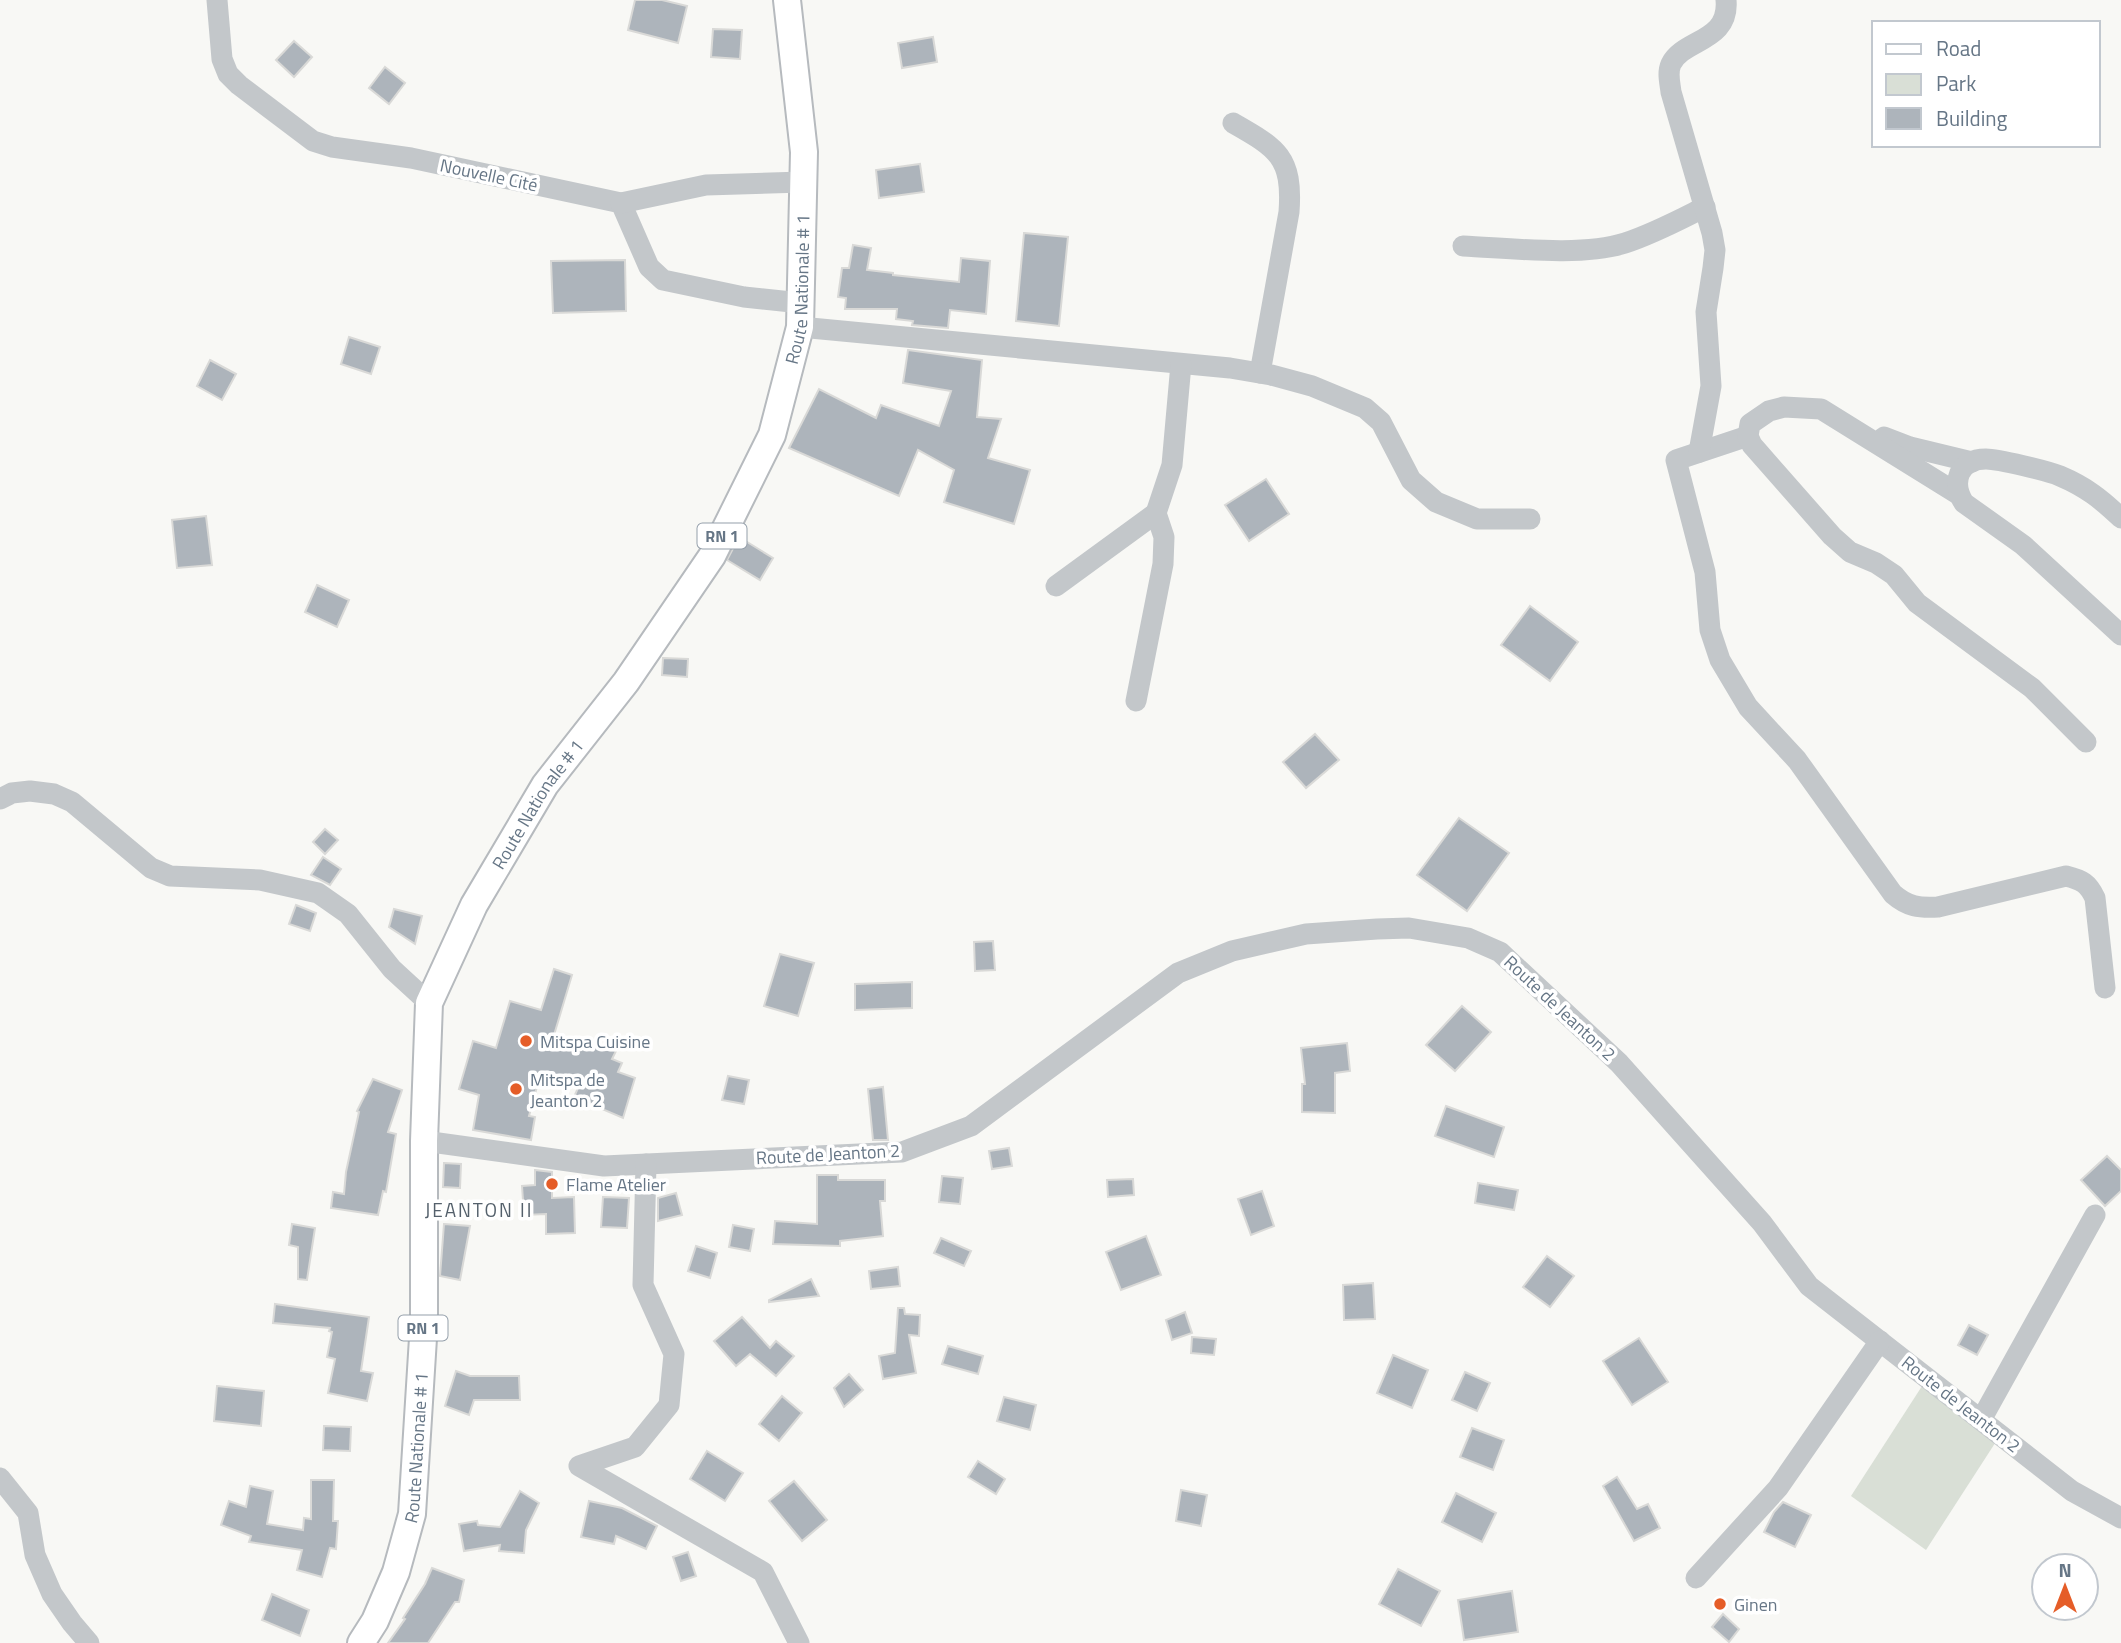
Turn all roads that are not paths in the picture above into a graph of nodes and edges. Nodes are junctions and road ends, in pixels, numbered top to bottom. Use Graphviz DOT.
graph roads {
  1 [pos="217,0"];
  2 [pos="787,0"];
  3 [pos="1726,0"];
  4 [pos="1233,123"];
  5 [pos="803,181"];
  6 [pos="621,203"];
  7 [pos="1705,207"];
  8 [pos="1462,246"];
  9 [pos="801,315"];
  10 [pos="1181,364"];
  11 [pos="1260,373"];
  12 [pos="1837,418"];
  13 [pos="1748,436"];
  14 [pos="1699,452"];
  15 [pos="1972,462"];
  16 [pos="1958,494"];
  17 [pos="1156,513"];
  18 [pos="2121,518"];
  19 [pos="1530,519"];
  20 [pos="1056,586"];
  21 [pos="2121,635"];
  22 [pos="1136,701"];
  23 [pos="2086,742"];
  24 [pos="0,799"];
  25 [pos="2105,988"];
  26 [pos="429,1003"];
  27 [pos="424,1141"];
  28 [pos="646,1164"];
  29 [pos="2095,1215"];
  30 [pos="1880,1341"];
  31 [pos="1981,1420"];
  32 [pos="0,1478"];
  33 [pos="2121,1518"];
  34 [pos="1696,1578"];
  35 [pos="89,1643"];
  36 [pos="361,1643"];
  37 [pos="799,1643"];
  1 -- 6 [label="street, Nouvelle Cité"];
  2 -- 5 [label="main road, Route Nationale # 1 / RN 1"];
  3 -- 7 [label="street"];
  4 -- 11 [label="street"];
  5 -- 6 [label="street"];
  5 -- 9 [label="main road, Route Nationale # 1 / RN 1"];
  6 -- 9 [label="street"];
  7 -- 8 [label="street"];
  7 -- 14 [label="street"];
  9 -- 10 [label="street"];
  9 -- 26 [label="main road, Route Nationale # 1 / RN 1"];
  10 -- 11 [label="street"];
  10 -- 17 [label="street"];
  11 -- 19 [label="street"];
  12 -- 13 [label="street"];
  12 -- 15 [label="street"];
  12 -- 16 [label="street"];
  13 -- 14 [label="street"];
  13 -- 23 [label="street"];
  14 -- 25 [label="street"];
  15 -- 16 [label="street"];
  15 -- 18 [label="street"];
  16 -- 21 [label="street"];
  17 -- 20 [label="street"];
  17 -- 22 [label="street"];
  24 -- 26 [label="street"];
  26 -- 27 [label="main road, Route Nationale # 1 / RN 1"];
  27 -- 28 [label="street, Route de Jeanton 2"];
  27 -- 36 [label="main road, Route Nationale # 1 / RN 1"];
  28 -- 30 [label="street, Route de Jeanton 2"];
  28 -- 37 [label="street"];
  29 -- 31 [label="street"];
  30 -- 31 [label="street, Route de Jeanton 2"];
  30 -- 34 [label="street"];
  31 -- 33 [label="street, Route de Jeanton 2"];
  32 -- 35 [label="street"];
}
